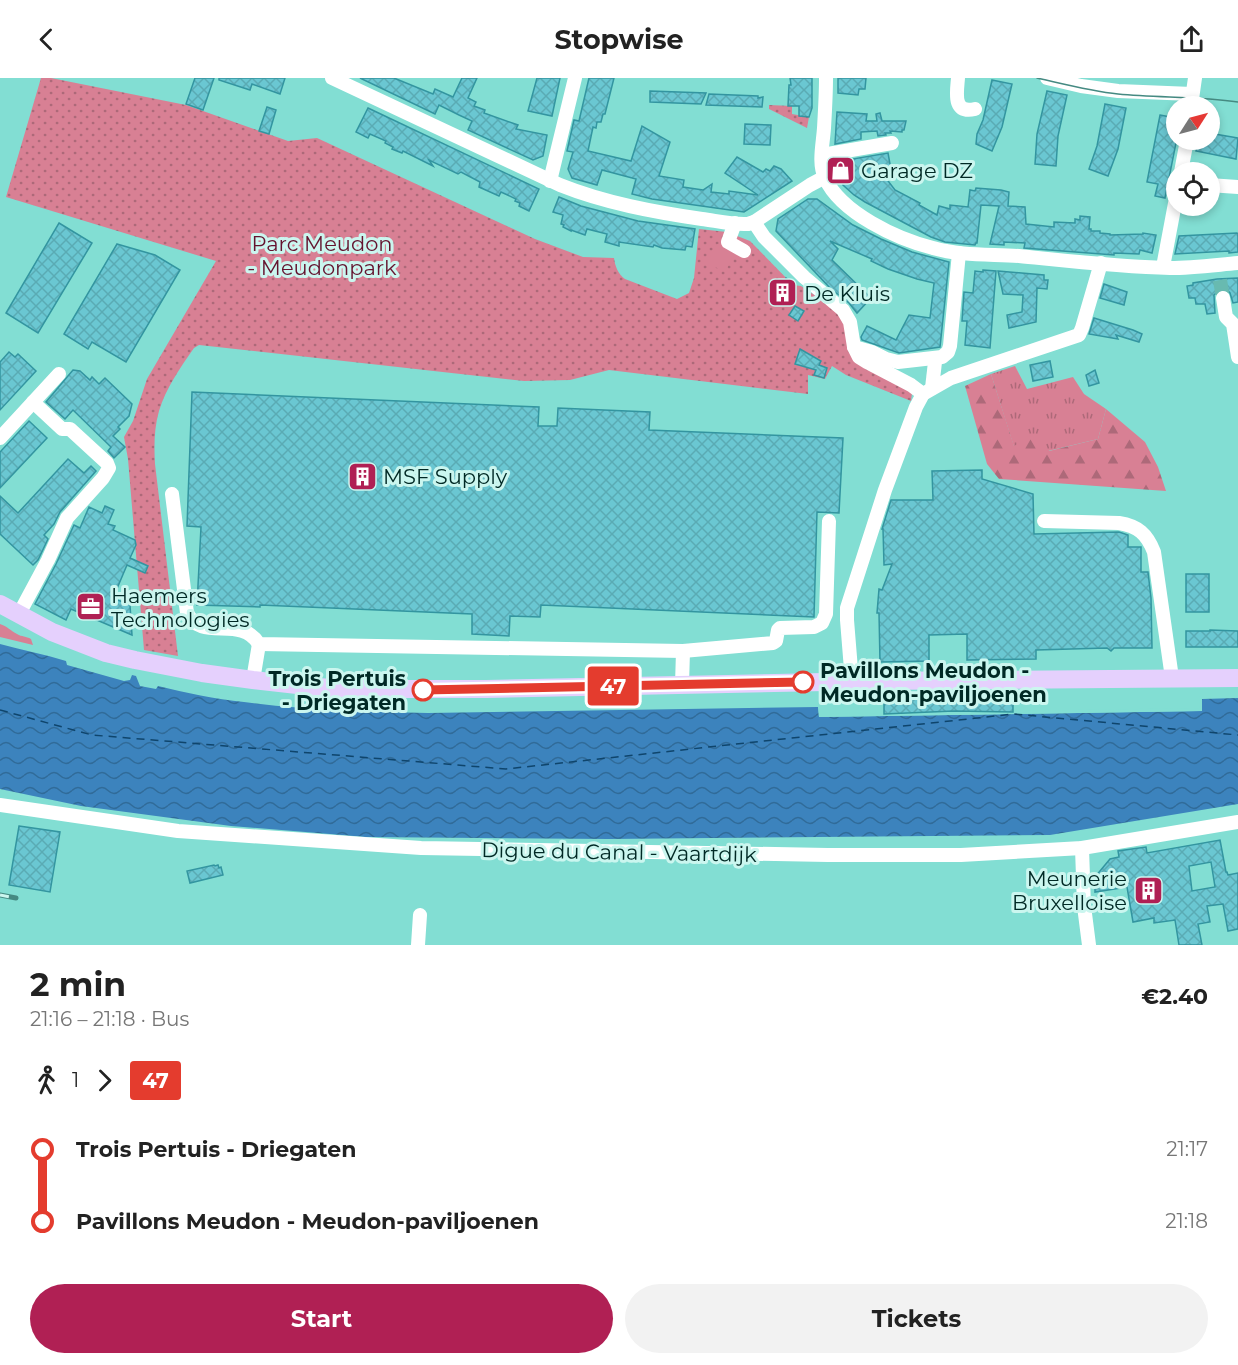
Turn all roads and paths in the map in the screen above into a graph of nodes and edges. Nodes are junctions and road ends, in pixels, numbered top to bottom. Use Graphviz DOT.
graph roads {
  1 [pos="574,78"];
  2 [pos="825,78"];
  3 [pos="958,78"];
  4 [pos="1047,78"];
  5 [pos="1195,78"];
  6 [pos="336,79"];
  7 [pos="1193,96"];
  8 [pos="1166,97"];
  9 [pos="975,109"];
  10 [pos="892,143"];
  11 [pos="822,154"];
  12 [pos="825,177"];
  13 [pos="550,181"];
  14 [pos="1220,186"];
  15 [pos="1238,187"];
  16 [pos="1173,216"];
  17 [pos="754,222"];
  18 [pos="735,223"];
  19 [pos="744,251"];
  20 [pos="959,253"];
  21 [pos="1101,263"];
  22 [pos="1238,263"];
  23 [pos="1217,265"];
  24 [pos="1163,267"];
  25 [pos="1220,280"];
  26 [pos="1223,298"];
  27 [pos="854,347"];
  28 [pos="1238,357"];
  29 [pos="935,362"];
  30 [pos="59,374"];
  31 [pos="928,391"];
  32 [pos="33,402"];
  33 [pos="0,438"];
  34 [pos="172,494"];
  35 [pos="1044,521"];
  36 [pos="829,522"];
  37 [pos="0,604"];
  38 [pos="19,614"];
  39 [pos="259,644"];
  40 [pos="683,651"];
  41 [pos="1172,678"];
  42 [pos="1238,678"];
  43 [pos="253,680"];
  44 [pos="852,681"];
  45 [pos="682,685"];
  46 [pos="0,805"];
  47 [pos="1238,822"];
  48 [pos="1082,848"];
  49 [pos="420,915"];
  50 [pos="418,945"];
  51 [pos="1089,945"];
  1 -- 13 [label="street"];
  2 -- 11 [label="street"];
  3 -- 9 [label="street"];
  4 -- 8 [label="street"];
  5 -- 7 [label="street"];
  6 -- 13 [label="street"];
  10 -- 11 [label="street"];
  11 -- 12 [label="street"];
  12 -- 17 [label="street"];
  12 -- 20 [label="street"];
  13 -- 18 [label="street"];
  14 -- 15 [label="street"];
  16 -- 24 [label="street"];
  17 -- 18 [label="street"];
  17 -- 27 [label="street"];
  18 -- 19 [label="street"];
  20 -- 21 [label="street"];
  20 -- 27 [label="street"];
  21 -- 24 [label="street"];
  21 -- 31 [label="street"];
  22 -- 23 [label="street"];
  23 -- 24 [label="street"];
  23 -- 25 [label="street"];
  26 -- 28 [label="street"];
  27 -- 31 [label="street"];
  29 -- 31 [label="street"];
  30 -- 32 [label="street"];
  31 -- 44 [label="street"];
  32 -- 33 [label="street"];
  32 -- 38 [label="street"];
  34 -- 39 [label="street"];
  35 -- 41 [label="street"];
  36 -- 40 [label="street"];
  37 -- 38 [label="main road"];
  38 -- 43 [label="main road"];
  39 -- 40 [label="street"];
  39 -- 43 [label="street"];
  40 -- 45 [label="street"];
  41 -- 42 [label="main road"];
  41 -- 44 [label="main road"];
  43 -- 45 [label="main road"];
  44 -- 45 [label="main road"];
  46 -- 48 [label="street, Digue du Canal - Vaartdijk"];
  47 -- 48 [label="street, Digue du Canal - Vaartdijk"];
  48 -- 51 [label="street"];
  49 -- 50 [label="street"];
}
